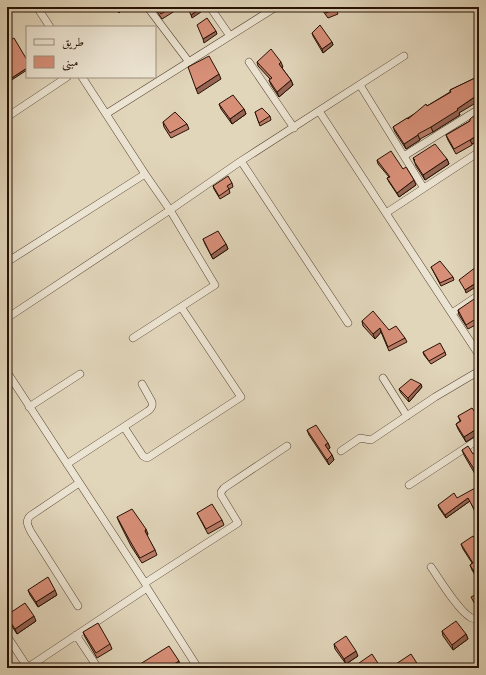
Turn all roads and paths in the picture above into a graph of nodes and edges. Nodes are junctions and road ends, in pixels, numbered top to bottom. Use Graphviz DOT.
graph roads {
  1 [pos="37,7"];
  2 [pos="210,7"];
  3 [pos="276,7"];
  4 [pos="149,9"];
  5 [pos="49,26"];
  6 [pos="230,36"];
  7 [pos="404,56"];
  8 [pos="189,62"];
  9 [pos="249,62"];
  10 [pos="66,78"];
  11 [pos="83,78"];
  12 [pos="360,85"];
  13 [pos="479,110"];
  14 [pos="319,111"];
  15 [pos="106,114"];
  16 [pos="7,117"];
  17 [pos="294,128"];
  18 [pos="479,152"];
  19 [pos="404,156"];
  20 [pos="241,161"];
  21 [pos="145,174"];
  22 [pos="423,187"];
  23 [pos="170,210"];
  24 [pos="386,213"];
  25 [pos="7,262"];
  26 [pos="479,295"];
  27 [pos="181,307"];
  28 [pos="452,313"];
  29 [pos="7,318"];
  30 [pos="348,323"];
  31 [pos="133,338"];
  32 [pos="479,355"];
  33 [pos="7,372"];
  34 [pos="479,372"];
  35 [pos="80,374"];
  36 [pos="383,378"];
  37 [pos="142,384"];
  38 [pos="29,407"];
  39 [pos="407,416"];
  40 [pos="124,427"];
  41 [pos="479,439"];
  42 [pos="287,446"];
  43 [pos="341,451"];
  44 [pos="67,464"];
  45 [pos="79,483"];
  46 [pos="409,486"];
  47 [pos="431,568"];
  48 [pos="146,585"];
  49 [pos="78,606"];
  50 [pos="479,619"];
  51 [pos="76,635"];
  52 [pos="7,636"];
  53 [pos="27,668"];
  54 [pos="98,668"];
  55 [pos="198,668"];
  1 -- 5 [label="street"];
  2 -- 6 [label="street"];
  3 -- 6 [label="street"];
  4 -- 8 [label="street"];
  6 -- 8 [label="street"];
  7 -- 12 [label="street"];
  8 -- 15 [label="street"];
  9 -- 17 [label="street"];
  10 -- 16 [label="street"];
  11 -- 15 [label="street"];
  12 -- 14 [label="street"];
  12 -- 19 [label="street"];
  13 -- 19 [label="street"];
  14 -- 17 [label="street"];
  14 -- 24 [label="street"];
  15 -- 21 [label="street"];
  17 -- 20 [label="street"];
  18 -- 22 [label="street"];
  19 -- 22 [label="street"];
  20 -- 23 [label="street"];
  20 -- 30 [label="street"];
  21 -- 23 [label="street"];
  21 -- 25 [label="street"];
  22 -- 24 [label="street"];
  23 -- 27 [label="street"];
  23 -- 29 [label="street"];
  24 -- 28 [label="street"];
  26 -- 28 [label="street"];
  27 -- 31 [label="street"];
  27 -- 40 [label="street"];
  28 -- 32 [label="street"];
  33 -- 38 [label="street"];
  34 -- 39 [label="street"];
  35 -- 38 [label="street"];
  36 -- 39 [label="street"];
  37 -- 40 [label="street"];
  38 -- 44 [label="street"];
  39 -- 43 [label="street"];
  40 -- 44 [label="street"];
  41 -- 46 [label="street"];
  42 -- 48 [label="street"];
  44 -- 45 [label="street"];
  45 -- 48 [label="street"];
  45 -- 49 [label="street"];
  47 -- 50 [label="street"];
  48 -- 51 [label="street"];
  48 -- 55 [label="street"];
  51 -- 53 [label="street"];
  51 -- 54 [label="street"];
  52 -- 53 [label="street"];
}
